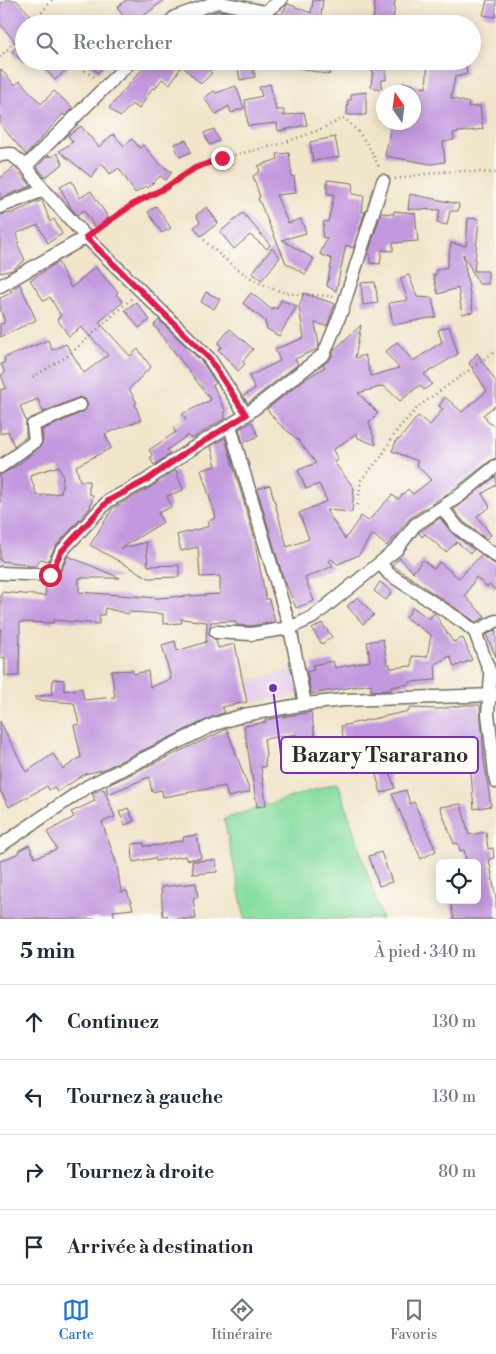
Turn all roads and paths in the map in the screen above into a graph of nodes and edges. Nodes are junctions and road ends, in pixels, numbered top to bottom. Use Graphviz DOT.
graph roads {
  1 [pos="52,0"];
  2 [pos="281,0"];
  3 [pos="39,15"];
  4 [pos="181,15"];
  5 [pos="15,42"];
  6 [pos="0,57"];
  7 [pos="84,70"];
  8 [pos="122,70"];
  9 [pos="106,86"];
  10 [pos="0,155"];
  11 [pos="26,166"];
  12 [pos="496,173"];
  13 [pos="383,181"];
  14 [pos="44,190"];
  15 [pos="0,207"];
  16 [pos="86,237"];
  17 [pos="204,240"];
  18 [pos="0,286"];
  19 [pos="141,291"];
  20 [pos="345,299"];
  21 [pos="496,350"];
  22 [pos="33,377"];
  23 [pos="80,405"];
  24 [pos="246,415"];
  25 [pos="230,426"];
  26 [pos="496,466"];
  27 [pos="0,467"];
  28 [pos="442,508"];
  29 [pos="356,510"];
  30 [pos="496,556"];
  31 [pos="381,564"];
  32 [pos="0,573"];
  33 [pos="496,621"];
  34 [pos="290,628"];
  35 [pos="216,632"];
  36 [pos="475,632"];
  37 [pos="494,695"];
  38 [pos="305,704"];
  39 [pos="496,782"];
  40 [pos="0,846"];
  1 -- 3 [label="path"];
  2 -- 4 [label="street"];
  5 -- 6 [label="path"];
  7 -- 9 [label="path"];
  8 -- 9 [label="street"];
  9 -- 11 [label="street"];
  10 -- 11 [label="street"];
  11 -- 14 [label="street"];
  12 -- 13 [label="path"];
  13 -- 16 [label="path"];
  13 -- 20 [label="street"];
  14 -- 15 [label="street"];
  14 -- 16 [label="street"];
  16 -- 18 [label="street"];
  16 -- 19 [label="street"];
  17 -- 20 [label="path"];
  19 -- 22 [label="path"];
  19 -- 24 [label="street"];
  20 -- 24 [label="street"];
  21 -- 29 [label="path"];
  23 -- 27 [label="street"];
  24 -- 25 [label="street"];
  25 -- 32 [label="street"];
  25 -- 34 [label="street"];
  26 -- 28 [label="street"];
  28 -- 30 [label="street"];
  28 -- 31 [label="street"];
  31 -- 34 [label="street"];
  31 -- 36 [label="street"];
  33 -- 36 [label="street"];
  34 -- 35 [label="street"];
  34 -- 38 [label="street"];
  36 -- 37 [label="street"];
  37 -- 38 [label="street"];
  37 -- 39 [label="street"];
  38 -- 40 [label="street"];
}
